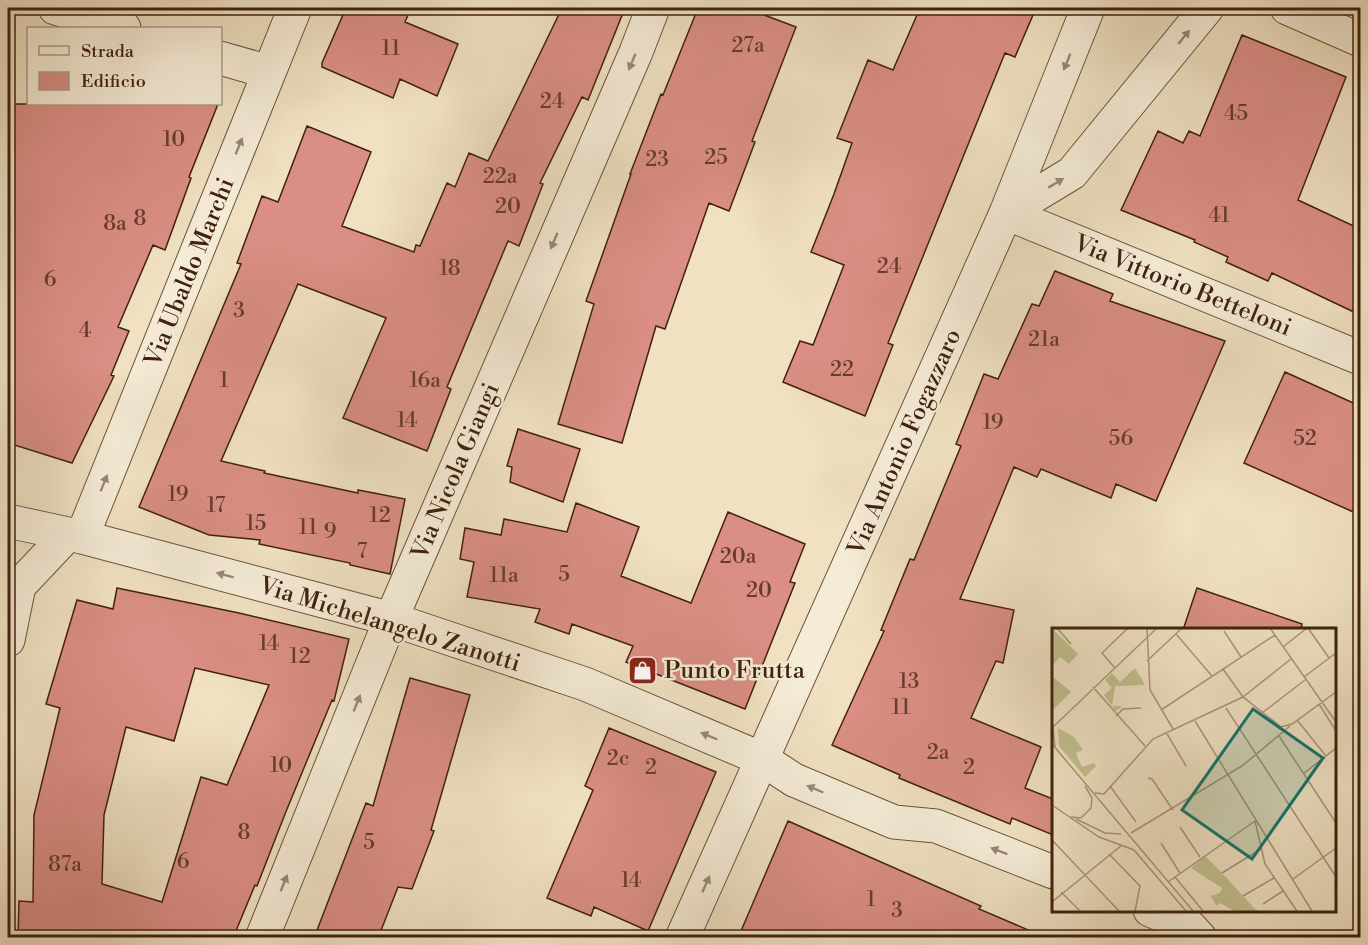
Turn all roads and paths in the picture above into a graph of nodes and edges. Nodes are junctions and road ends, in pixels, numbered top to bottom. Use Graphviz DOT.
graph roads {
  1 [pos="55,8"];
  2 [pos="295,8"];
  3 [pos="653,8"];
  4 [pos="1088,8"];
  5 [pos="1207,8"];
  6 [pos="1287,8"];
  7 [pos="121,27"];
  8 [pos="1360,40"];
  9 [pos="222,59"];
  10 [pos="269,72"];
  11 [pos="1006,213"];
  12 [pos="1360,358"];
  13 [pos="8,521"];
  14 [pos="75,536"];
  15 [pos="392,619"];
  16 [pos="8,640"];
  17 [pos="762,759"];
  18 [pos="1052,872"];
  19 [pos="1155,912"];
  20 [pos="262,938"];
  21 [pos="682,938"];
  22 [pos="1200,938"];
  1 -- 7 [label="street"];
  2 -- 10 [label="street, Via Ubaldo Marchi"];
  3 -- 15 [label="street, Via Nicola Giangi, one-way"];
  4 -- 11 [label="street, Via Antonio Fogazzaro, one-way"];
  11 -- 5 [label="street, one-way"];
  6 -- 8 [label="street"];
  9 -- 10 [label="street"];
  14 -- 10 [label="street, Via Ubaldo Marchi, one-way"];
  11 -- 12 [label="street, Via Vittorio Betteloni"];
  11 -- 17 [label="street, Via Antonio Fogazzaro"];
  13 -- 14 [label="street, Via Michelangelo Zanotti"];
  15 -- 14 [label="street, Via Michelangelo Zanotti, one-way"];
  14 -- 16 [label="street"];
  17 -- 15 [label="street, Via Michelangelo Zanotti, one-way"];
  20 -- 15 [label="street, Via Nicola Giangi, one-way"];
  18 -- 17 [label="street, Via Michelangelo Zanotti, one-way"];
  21 -- 17 [label="street, Via Antonio Fogazzaro, one-way"];
  19 -- 22 [label="street"];
}
